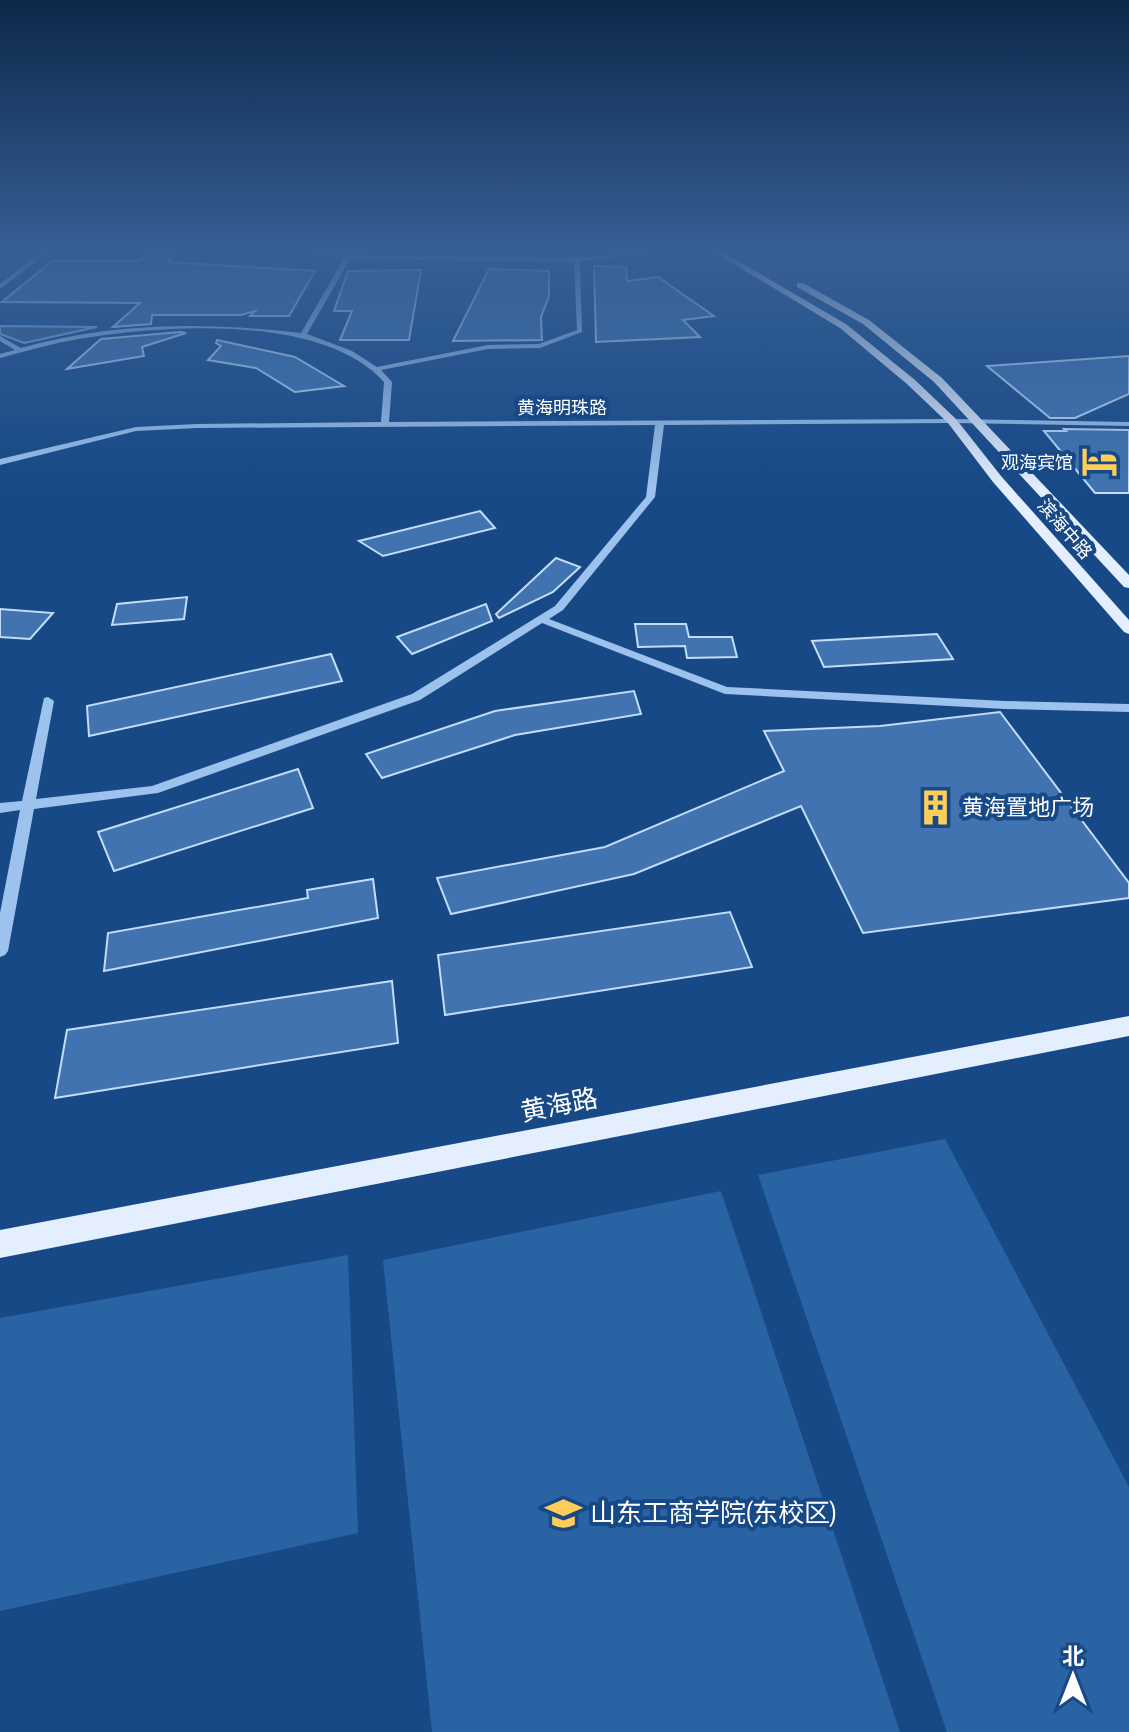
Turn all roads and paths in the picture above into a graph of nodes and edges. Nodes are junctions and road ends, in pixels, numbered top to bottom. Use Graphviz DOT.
graph roads {
  1 [pos="132,329"];
  2 [pos="224,329"];
  3 [pos="307,329"];
  4 [pos="580,329"];
  5 [pos="847,329"];
  6 [pos="875,329"];
  7 [pos="303,335"];
  8 [pos="0,338"];
  9 [pos="20,350"];
  10 [pos="0,356"];
  11 [pos="377,369"];
  12 [pos="952,421"];
  13 [pos="660,422"];
  14 [pos="980,422"];
  15 [pos="385,423"];
  16 [pos="1129,424"];
  17 [pos="0,462"];
  18 [pos="1129,584"];
  19 [pos="541,619"];
  20 [pos="1129,629"];
  21 [pos="48,701"];
  22 [pos="1129,708"];
  23 [pos="28,804"];
  24 [pos="0,808"];
  25 [pos="0,951"];
  26 [pos="1129,1026"];
  27 [pos="0,1244"];
  1 -- 9 [label="street"];
  2 -- 7 [label="street"];
  3 -- 7 [label="street"];
  4 -- 11 [label="street"];
  5 -- 12 [label="main road, 滨海中路"];
  6 -- 14 [label="main road, 滨海中路"];
  7 -- 11 [label="street"];
  8 -- 9 [label="street"];
  9 -- 10 [label="street"];
  11 -- 15 [label="street"];
  12 -- 13 [label="street, 黄海明珠路"];
  12 -- 14 [label="street, 黄海明珠路"];
  12 -- 20 [label="main road, 滨海中路"];
  13 -- 15 [label="street, 黄海明珠路"];
  13 -- 19 [label="street"];
  14 -- 16 [label="street, 黄海明珠路"];
  14 -- 18 [label="main road, 滨海中路"];
  15 -- 17 [label="street, 黄海明珠路"];
  19 -- 22 [label="street"];
  19 -- 23 [label="street"];
  21 -- 23 [label="street"];
  23 -- 24 [label="street"];
  23 -- 25 [label="street"];
  26 -- 27 [label="main road, 黄海路"];
}
